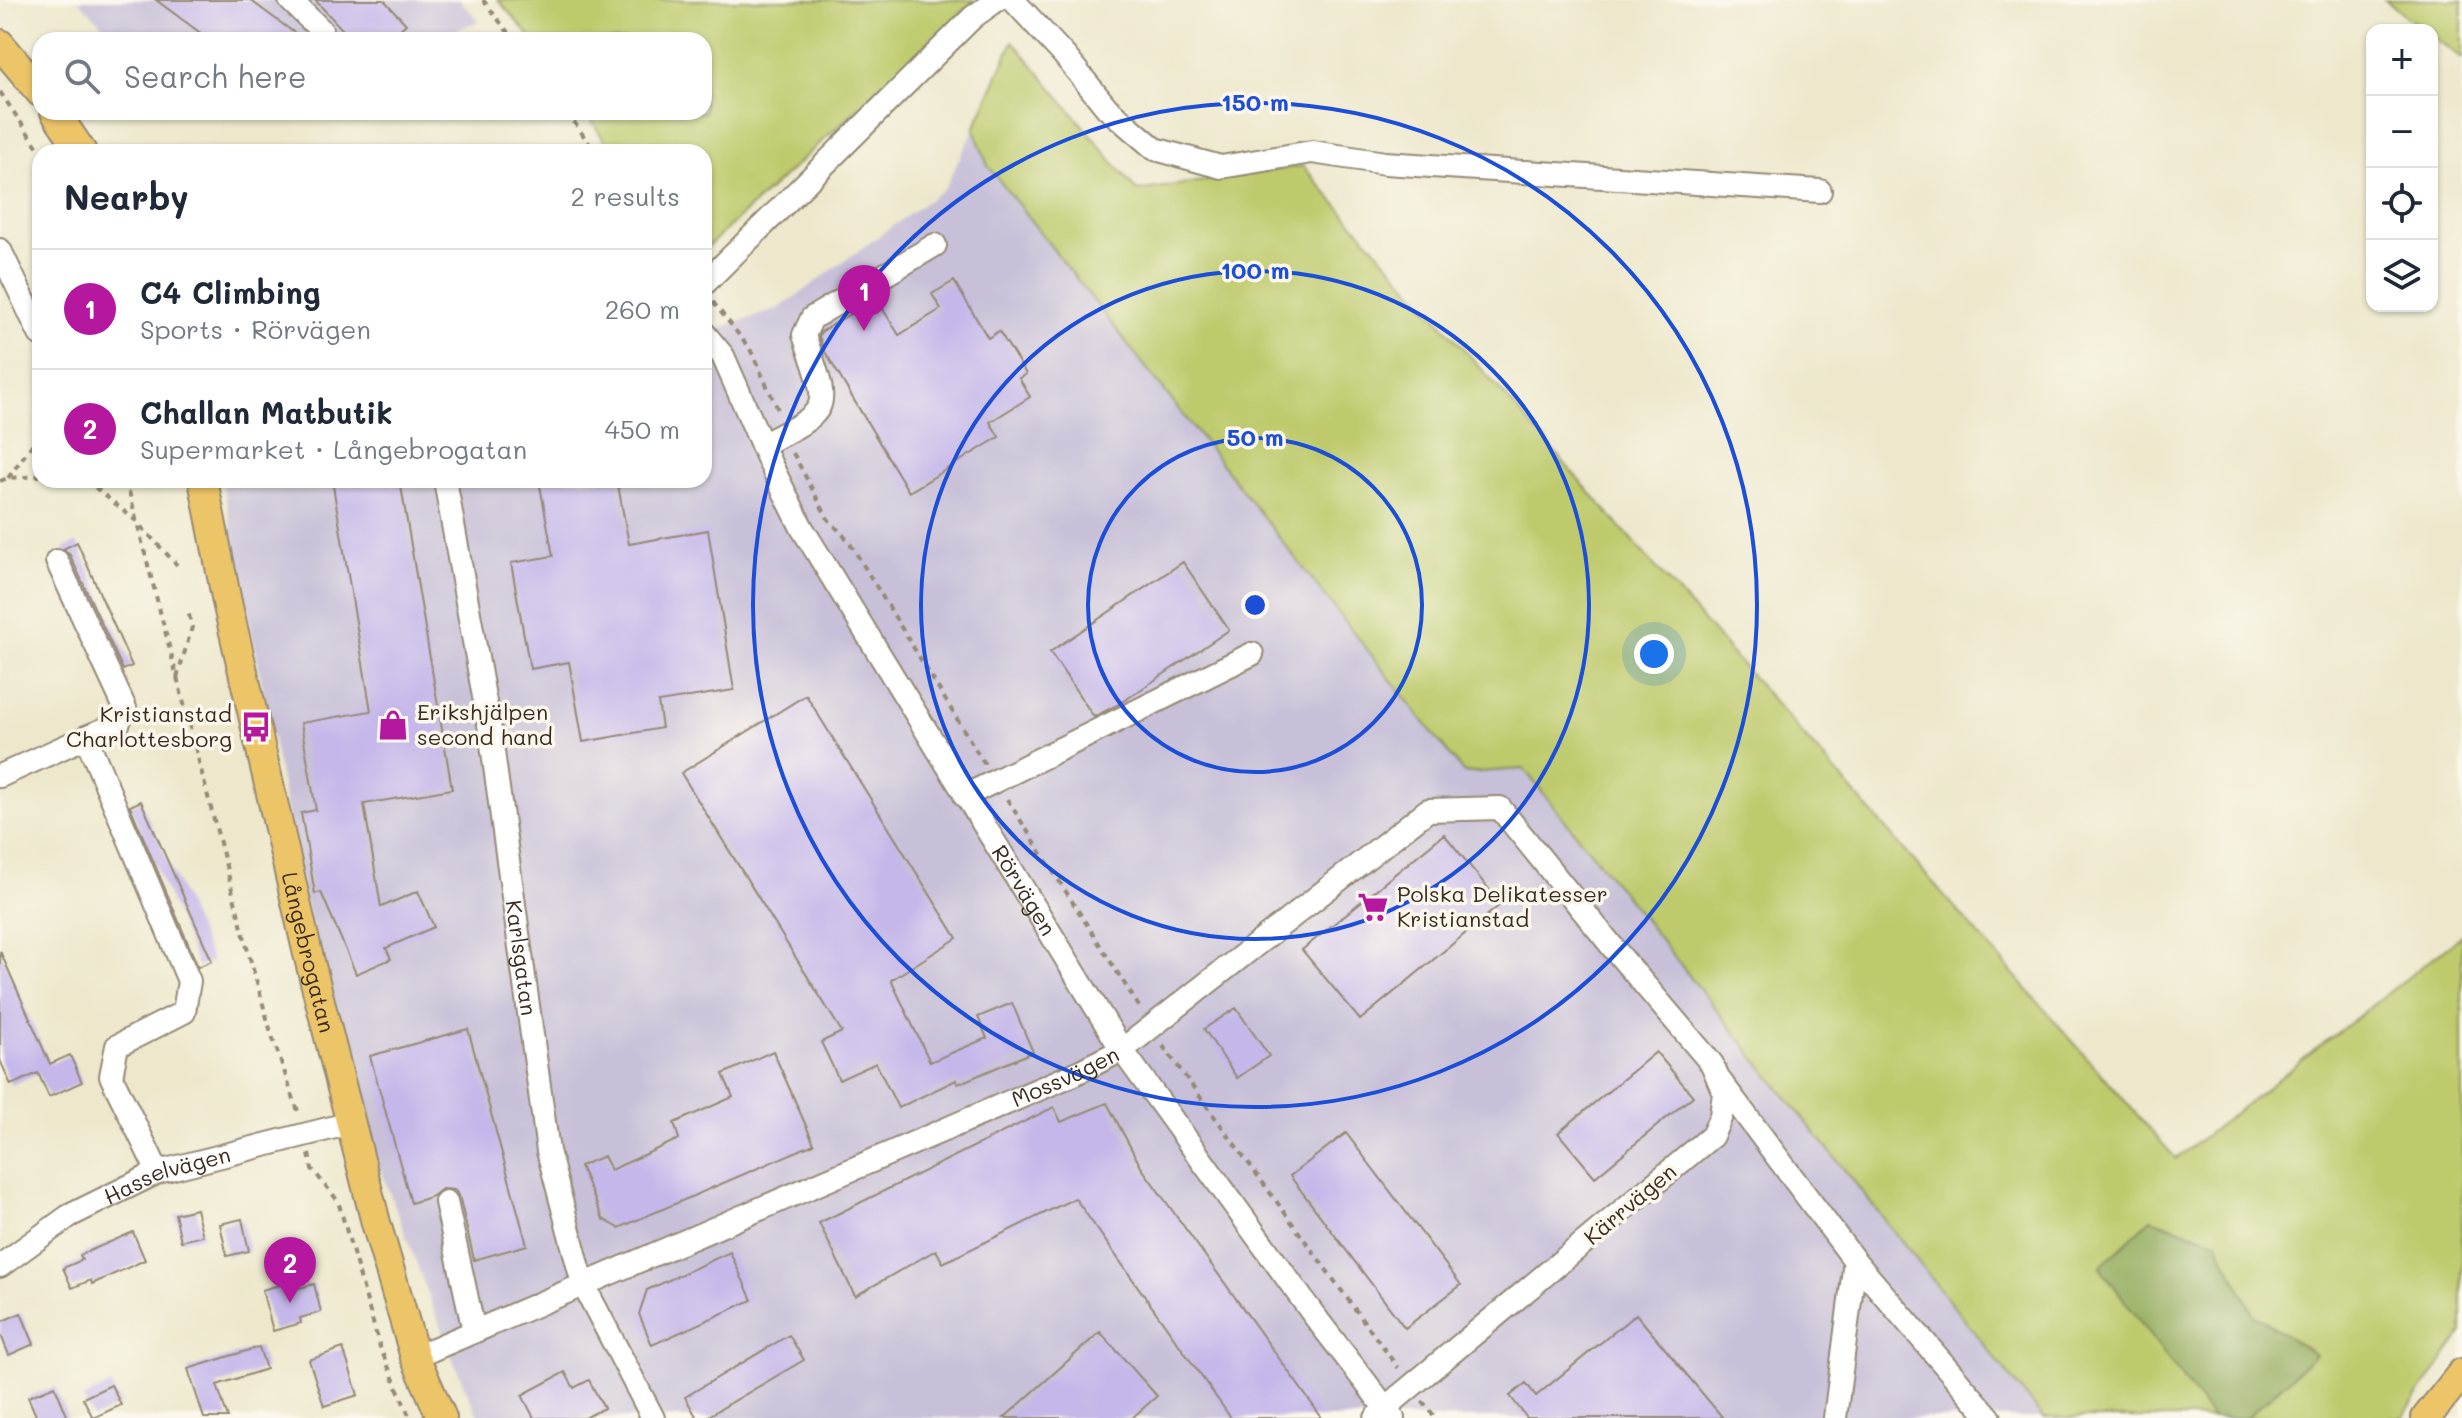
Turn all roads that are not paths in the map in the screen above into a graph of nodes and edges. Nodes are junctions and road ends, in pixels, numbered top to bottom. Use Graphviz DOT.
graph roads {
  1 [pos="290,0"];
  2 [pos="997,0"];
  3 [pos="1013,0"];
  4 [pos="321,30"];
  5 [pos="0,44"];
  6 [pos="32,82"];
  7 [pos="60,120"];
  8 [pos="77,144"];
  9 [pos="1820,191"];
  10 [pos="935,245"];
  11 [pos="0,250"];
  12 [pos="712,288"];
  13 [pos="32,317"];
  14 [pos="712,343"];
  15 [pos="762,445"];
  16 [pos="205,488"];
  17 [pos="446,488"];
  18 [pos="57,561"];
  19 [pos="1252,654"];
  20 [pos="86,737"];
  21 [pos="0,776"];
  22 [pos="965,796"];
  23 [pos="1615,950"];
  24 [pos="1122,1050"];
  25 [pos="1718,1078"];
  26 [pos="351,1123"];
  27 [pos="158,1172"];
  28 [pos="446,1202"];
  29 [pos="1855,1261"];
  30 [pos="0,1266"];
  31 [pos="583,1284"];
  32 [pos="474,1331"];
  33 [pos="415,1357"];
  34 [pos="2462,1373"];
  35 [pos="1385,1415"];
  36 [pos="442,1418"];
  37 [pos="653,1418"];
  38 [pos="1835,1418"];
  39 [pos="1990,1418"];
  40 [pos="2426,1418"];
  1 -- 4 [label="street"];
  2 -- 12 [label="street"];
  3 -- 9 [label="street"];
  5 -- 6 [label="main road"];
  7 -- 8 [label="main road"];
  10 -- 15 [label="street"];
  11 -- 13 [label="street"];
  14 -- 15 [label="street, Rörvägen"];
  15 -- 22 [label="street, Rörvägen"];
  16 -- 26 [label="main road, Långebrogatan"];
  17 -- 31 [label="street, Karlsgatan"];
  18 -- 20 [label="street"];
  19 -- 22 [label="street"];
  20 -- 21 [label="street"];
  20 -- 27 [label="street"];
  22 -- 24 [label="street, Rörvägen"];
  23 -- 24 [label="street, Mossvägen"];
  23 -- 25 [label="street, Kärrvägen"];
  24 -- 31 [label="street, Mossvägen"];
  24 -- 35 [label="street, Rörvägen"];
  25 -- 29 [label="street"];
  25 -- 35 [label="street, Kärrvägen"];
  26 -- 27 [label="street, Hasselvägen"];
  26 -- 33 [label="main road, Långebrogatan"];
  27 -- 30 [label="street, Hasselvägen"];
  28 -- 32 [label="street"];
  29 -- 38 [label="street"];
  29 -- 39 [label="street"];
  31 -- 32 [label="street, Mossvägen"];
  31 -- 37 [label="street, Karlsgatan"];
  32 -- 33 [label="street, Mossvägen"];
  33 -- 36 [label="main road, Långebrogatan"];
  34 -- 40 [label="main road"];
}
